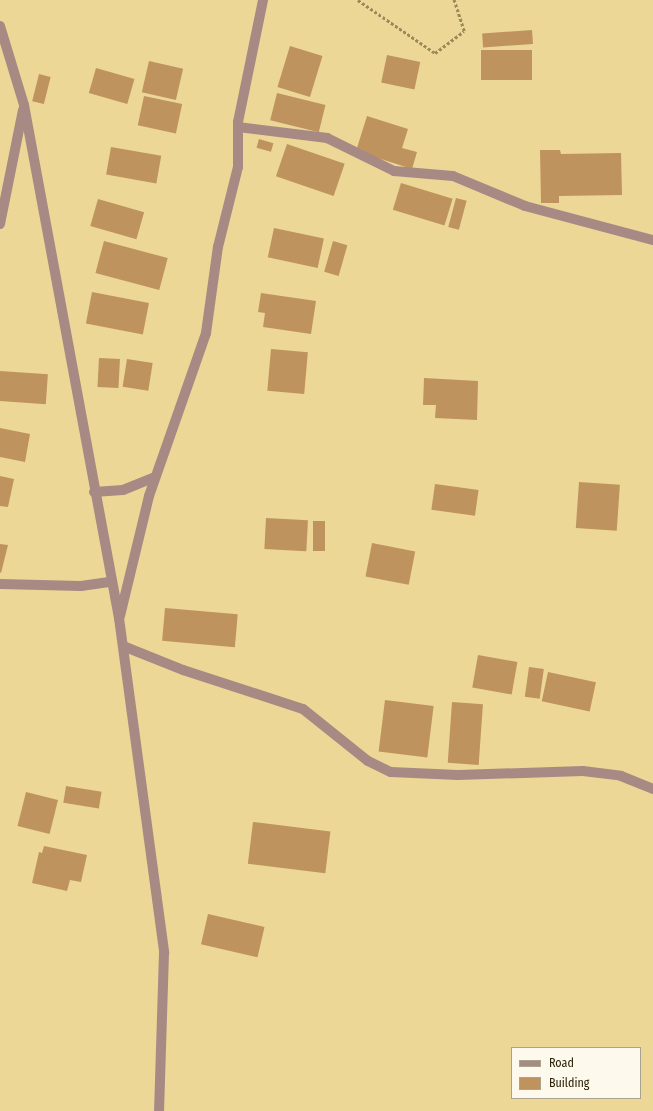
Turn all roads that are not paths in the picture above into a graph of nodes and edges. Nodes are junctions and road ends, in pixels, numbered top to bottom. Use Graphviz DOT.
graph roads {
  1 [pos="264,0"];
  2 [pos="0,26"];
  3 [pos="24,104"];
  4 [pos="238,127"];
  5 [pos="0,224"];
  6 [pos="653,240"];
  7 [pos="155,477"];
  8 [pos="94,492"];
  9 [pos="111,582"];
  10 [pos="0,584"];
  11 [pos="119,618"];
  12 [pos="123,646"];
  13 [pos="653,789"];
  14 [pos="159,1111"];
  1 -- 4 [label="street"];
  2 -- 3 [label="street"];
  3 -- 5 [label="street"];
  3 -- 8 [label="street"];
  4 -- 6 [label="street"];
  4 -- 7 [label="street"];
  7 -- 8 [label="street"];
  7 -- 11 [label="street"];
  8 -- 9 [label="street"];
  9 -- 10 [label="street"];
  9 -- 11 [label="street"];
  11 -- 12 [label="street"];
  12 -- 13 [label="street"];
  12 -- 14 [label="street"];
}
